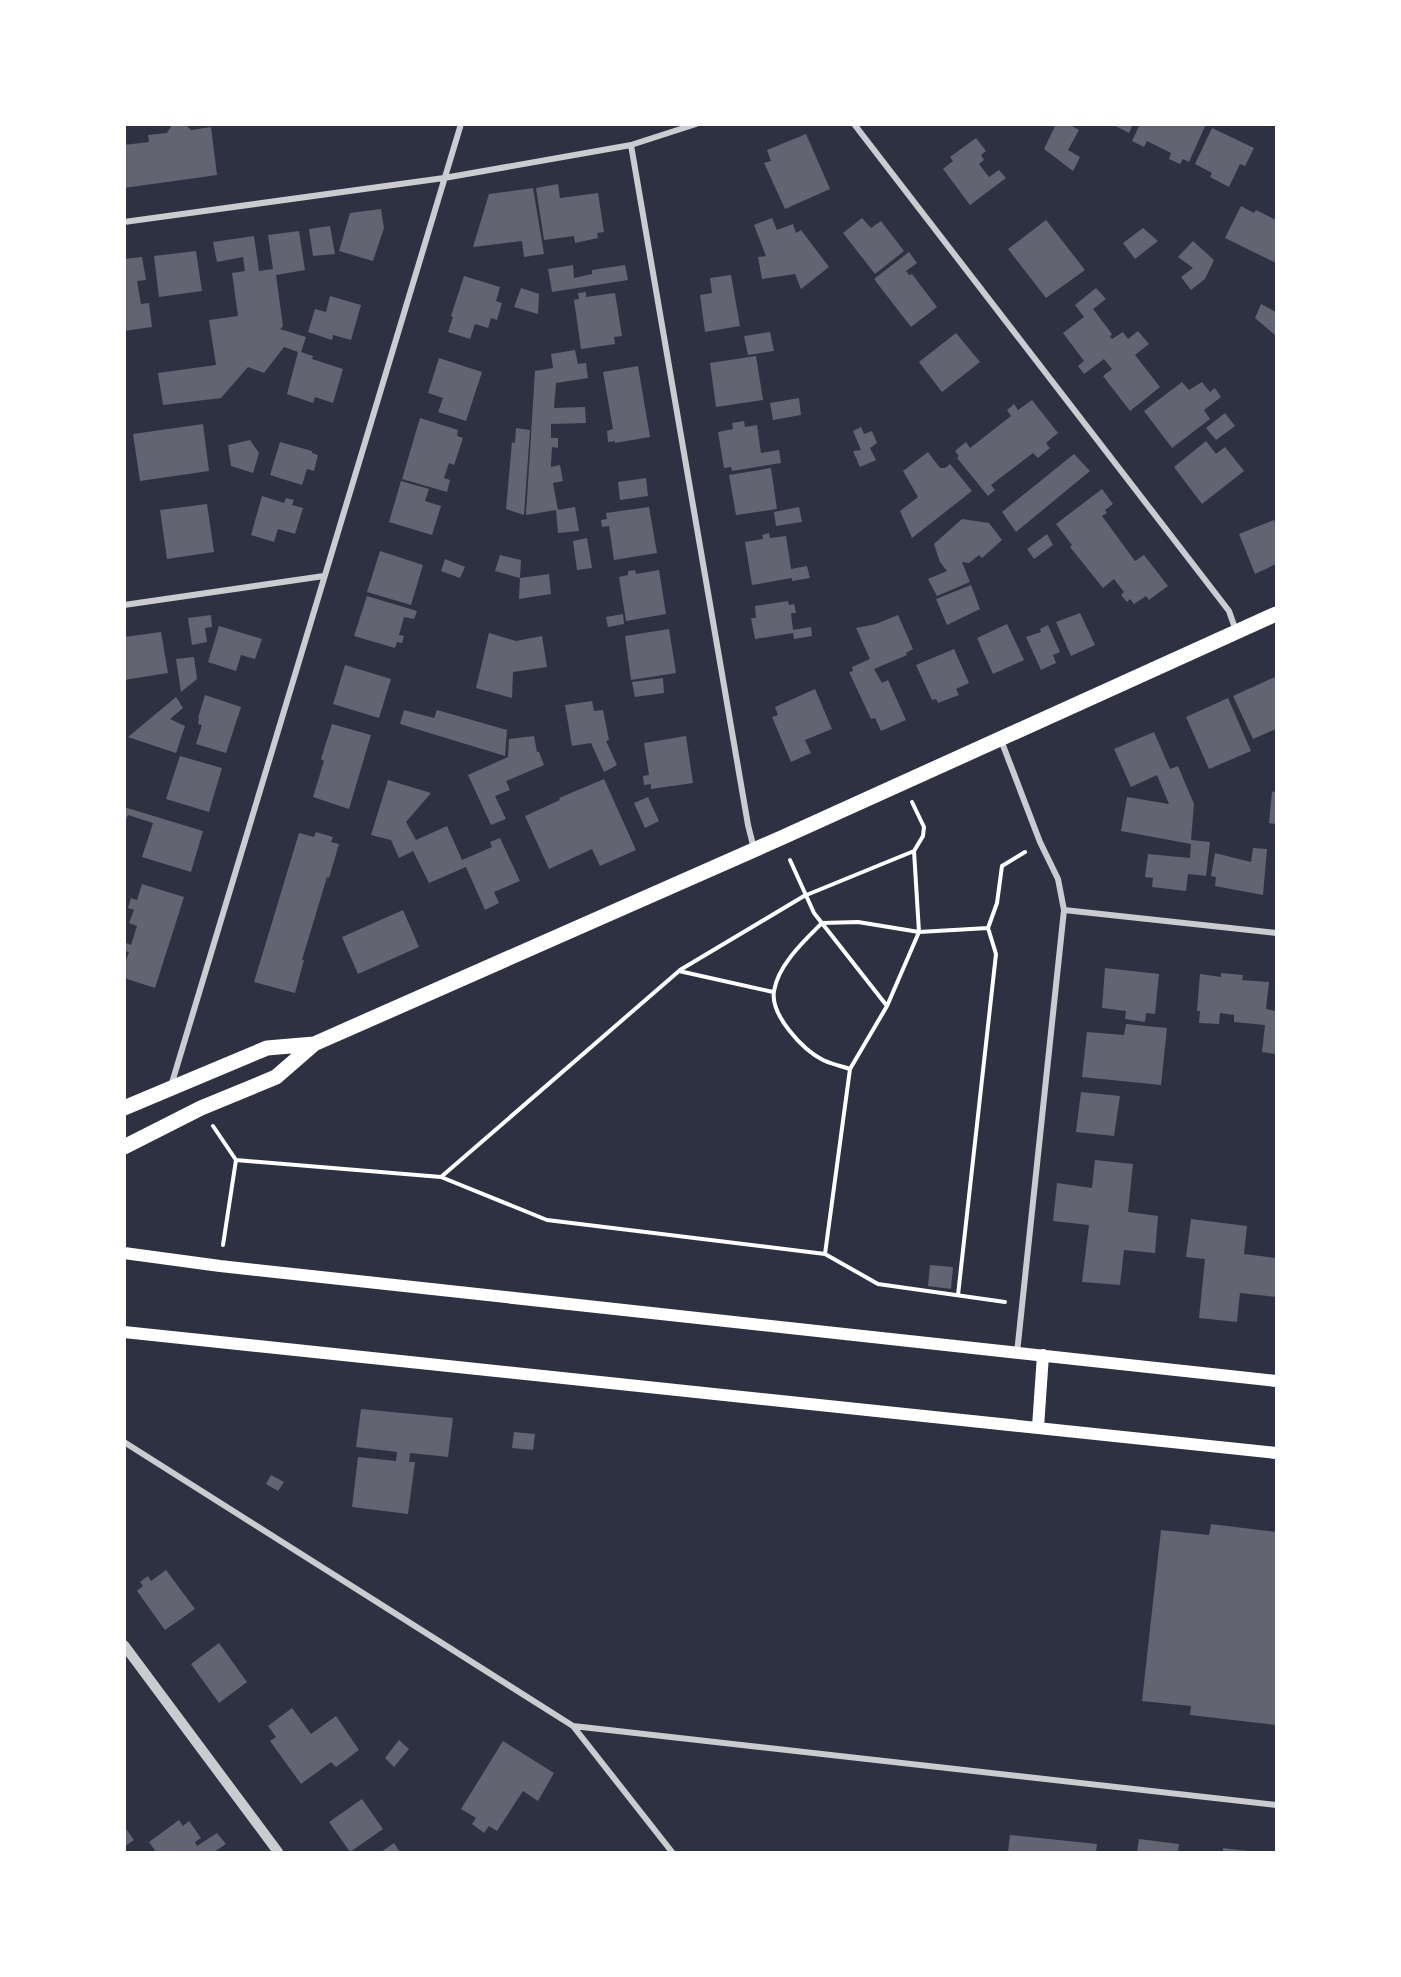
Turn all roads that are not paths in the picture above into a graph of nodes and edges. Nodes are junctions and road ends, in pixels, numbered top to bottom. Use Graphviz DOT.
graph roads {
  1 [pos="461,124"];
  2 [pos="696,124"];
  3 [pos="854,124"];
  4 [pos="631,145"];
  5 [pos="444,178"];
  6 [pos="124,222"];
  7 [pos="324,576"];
  8 [pos="124,604"];
  9 [pos="1276,614"];
  10 [pos="1237,632"];
  11 [pos="1000,739"];
  12 [pos="755,849"];
  13 [pos="1064,910"];
  14 [pos="1276,933"];
  15 [pos="314,1044"];
  16 [pos="171,1087"];
  17 [pos="124,1108"];
  18 [pos="124,1147"];
  19 [pos="124,1253"];
  20 [pos="124,1332"];
  21 [pos="1017,1353"];
  22 [pos="1043,1355"];
  23 [pos="1276,1381"];
  24 [pos="1038,1427"];
  25 [pos="124,1442"];
  26 [pos="1276,1453"];
  27 [pos="124,1645"];
  28 [pos="573,1726"];
  29 [pos="1276,1805"];
  30 [pos="278,1852"];
  31 [pos="672,1852"];
  1 -- 5 [label="street"];
  2 -- 4 [label="street"];
  3 -- 10 [label="street"];
  4 -- 5 [label="street"];
  4 -- 12 [label="street"];
  5 -- 6 [label="street"];
  5 -- 7 [label="street"];
  7 -- 8 [label="street"];
  7 -- 16 [label="street"];
  9 -- 10 [label="main road"];
  10 -- 11 [label="main road"];
  11 -- 12 [label="main road"];
  11 -- 13 [label="street"];
  12 -- 15 [label="main road"];
  13 -- 14 [label="street"];
  13 -- 21 [label="street"];
  15 -- 16 [label="main road"];
  15 -- 18 [label="main road"];
  16 -- 17 [label="main road"];
  19 -- 21 [label="main road"];
  20 -- 24 [label="main road"];
  21 -- 22 [label="main road"];
  22 -- 23 [label="main road"];
  22 -- 24 [label="main road"];
  24 -- 26 [label="main road"];
  25 -- 28 [label="street"];
  27 -- 30 [label="street"];
  28 -- 29 [label="street"];
  28 -- 31 [label="street"];
}
